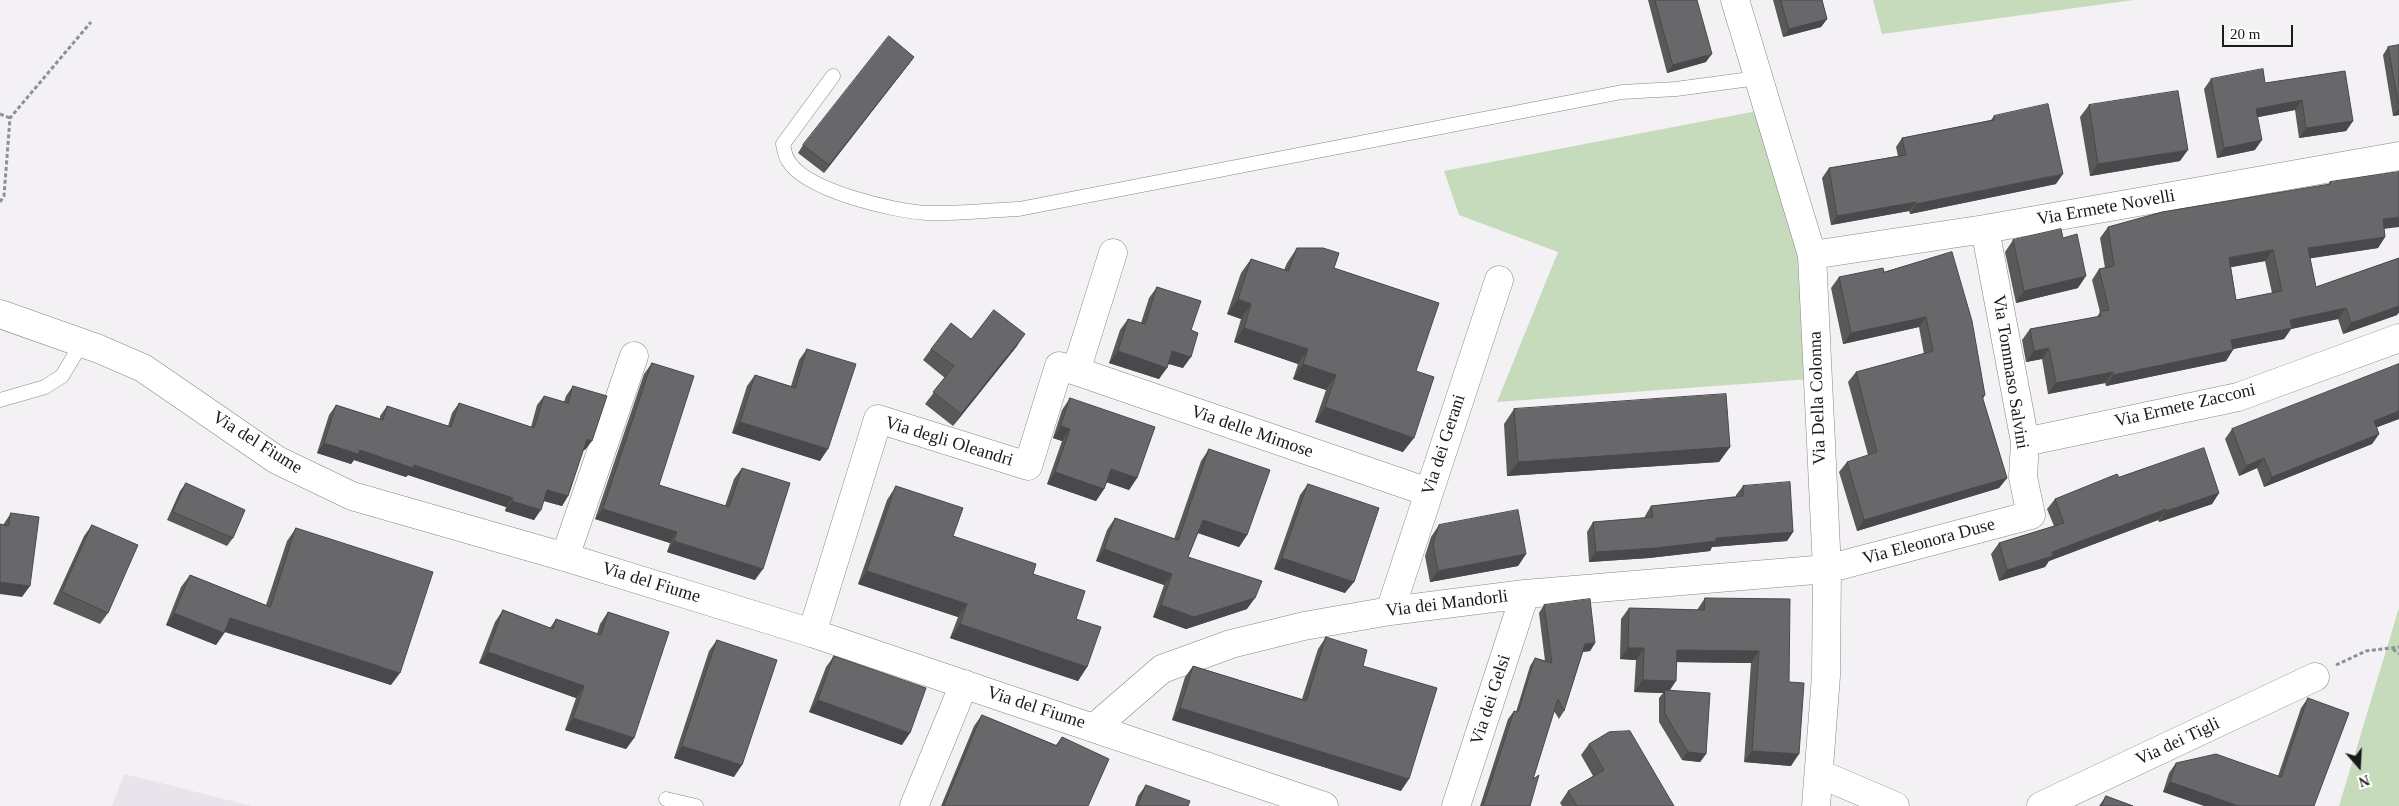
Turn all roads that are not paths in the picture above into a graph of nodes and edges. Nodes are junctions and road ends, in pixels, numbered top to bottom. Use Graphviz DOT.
graph roads {
  1 [pos="1735,0"];
  2 [pos="833,76"];
  3 [pos="1758,78"];
  4 [pos="2399,156"];
  5 [pos="1985,229"];
  6 [pos="1113,253"];
  7 [pos="1812,255"];
  8 [pos="1499,280"];
  9 [pos="0,314"];
  10 [pos="2399,338"];
  11 [pos="82,343"];
  12 [pos="634,356"];
  13 [pos="1076,372"];
  14 [pos="0,400"];
  15 [pos="2025,442"];
  16 [pos="1428,492"];
  17 [pos="2031,514"];
  18 [pos="565,557"];
  19 [pos="1827,569"];
  20 [pos="1525,594"];
  21 [pos="1390,611"];
  22 [pos="812,633"];
  23 [pos="2315,678"];
  24 [pos="964,684"];
  25 [pos="1095,727"];
  26 [pos="1820,774"];
  27 [pos="666,799"];
  28 [pos="696,806"];
  29 [pos="914,806"];
  30 [pos="1324,806"];
  31 [pos="1456,806"];
  32 [pos="1816,806"];
  33 [pos="1895,806"];
  34 [pos="2041,806"];
  1 -- 3 [label="street, Via Della Colonna"];
  2 -- 3 [label="lane"];
  3 -- 7 [label="street, Via Della Colonna"];
  4 -- 5 [label="street, Via Ermete Novelli"];
  5 -- 7 [label="street, Via Ermete Novelli"];
  5 -- 15 [label="street, Via Tommaso Salvini"];
  6 -- 13 [label="street"];
  7 -- 19 [label="street, Via Della Colonna"];
  8 -- 16 [label="street, Via dei Gerani"];
  9 -- 11 [label="street, Via del Fiume"];
  10 -- 15 [label="street, Via Ermete Zacconi"];
  11 -- 14 [label="lane"];
  11 -- 18 [label="street, Via del Fiume"];
  12 -- 18 [label="street"];
  13 -- 16 [label="street, Via delle Mimose"];
  13 -- 22 [label="street, Via degli Oleandri"];
  15 -- 17 [label="street, Via Tommaso Salvini"];
  16 -- 21 [label="street, Via dei Gerani"];
  17 -- 19 [label="street, Via Eleonora Duse"];
  18 -- 22 [label="street, Via del Fiume"];
  19 -- 20 [label="street, Via dei Mandorli"];
  19 -- 26 [label="street, Via Della Colonna"];
  20 -- 21 [label="street, Via dei Mandorli"];
  20 -- 31 [label="street, Via dei Gelsi"];
  21 -- 25 [label="street, Via dei Mandorli"];
  22 -- 24 [label="street, Via del Fiume"];
  23 -- 34 [label="street, Via dei Tigli"];
  24 -- 25 [label="street, Via del Fiume"];
  24 -- 29 [label="street"];
  25 -- 30 [label="street, Via del Fiume"];
  26 -- 32 [label="street, Via Della Colonna"];
  26 -- 33 [label="street"];
  27 -- 28 [label="lane"];
}
